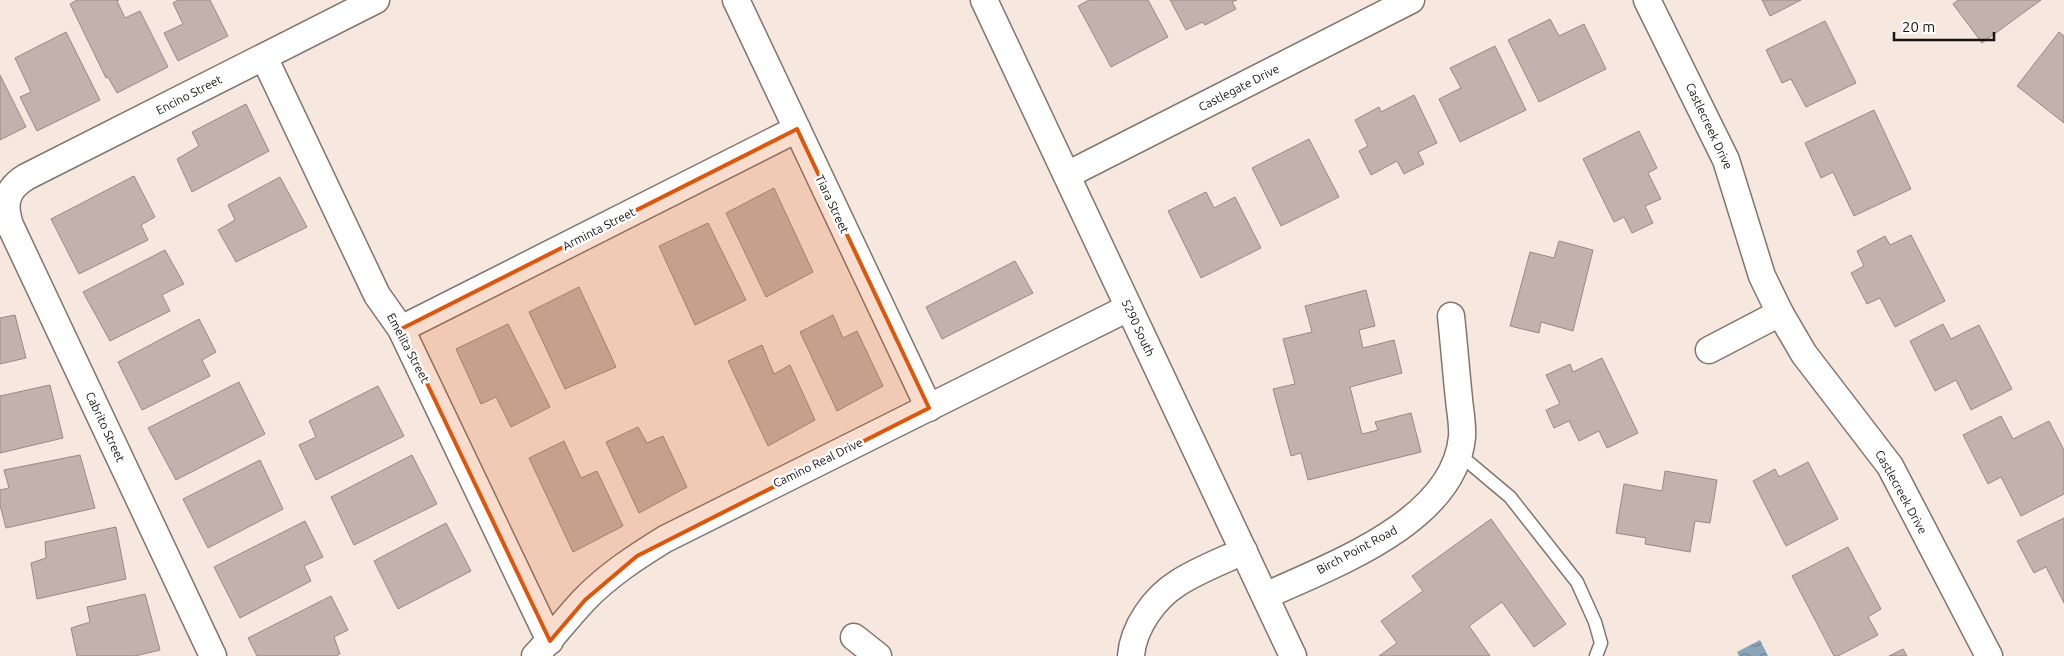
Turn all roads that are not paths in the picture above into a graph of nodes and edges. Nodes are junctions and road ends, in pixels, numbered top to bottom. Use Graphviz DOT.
graph roads {
  1 [pos="376,0"];
  2 [pos="736,0"];
  3 [pos="984,0"];
  4 [pos="1411,0"];
  5 [pos="1647,0"];
  6 [pos="264,57"];
  7 [pos="797,129"];
  8 [pos="1067,175"];
  9 [pos="7,196"];
  10 [pos="1128,308"];
  11 [pos="1780,314"];
  12 [pos="1451,316"];
  13 [pos="400,329"];
  14 [pos="1709,350"];
  15 [pos="929,408"];
  16 [pos="1460,455"];
  17 [pos="1244,551"];
  18 [pos="1265,596"];
  19 [pos="854,637"];
  20 [pos="543,648"];
  21 [pos="213,656"];
  22 [pos="878,656"];
  23 [pos="1131,656"];
  24 [pos="1293,656"];
  25 [pos="1596,656"];
  26 [pos="1989,656"];
  1 -- 6 [label="street, Encino Street"];
  2 -- 7 [label="street, Tiara Street"];
  3 -- 8 [label="street, 5290 South"];
  4 -- 8 [label="street, Castlegate Drive"];
  5 -- 11 [label="street, Castlecreek Drive"];
  6 -- 9 [label="street, Encino Street"];
  6 -- 13 [label="street, Emelita Street"];
  7 -- 13 [label="street, Arminta Street"];
  7 -- 15 [label="street, Tiara Street"];
  8 -- 10 [label="street, 5290 South"];
  9 -- 21 [label="street, Cabrito Street"];
  10 -- 15 [label="street, Camino Real Drive"];
  10 -- 17 [label="street, 5290 South"];
  11 -- 14 [label="street"];
  11 -- 26 [label="street, Castlecreek Drive"];
  12 -- 16 [label="street, Birch Point Road"];
  13 -- 20 [label="street, Emelita Street"];
  15 -- 20 [label="street, Camino Real Drive"];
  16 -- 18 [label="street, Birch Point Road"];
  16 -- 25 [label="lane"];
  17 -- 18 [label="street, 5290 South"];
  17 -- 23 [label="street"];
  18 -- 24 [label="street, 5290 South"];
  19 -- 22 [label="street"];
}
